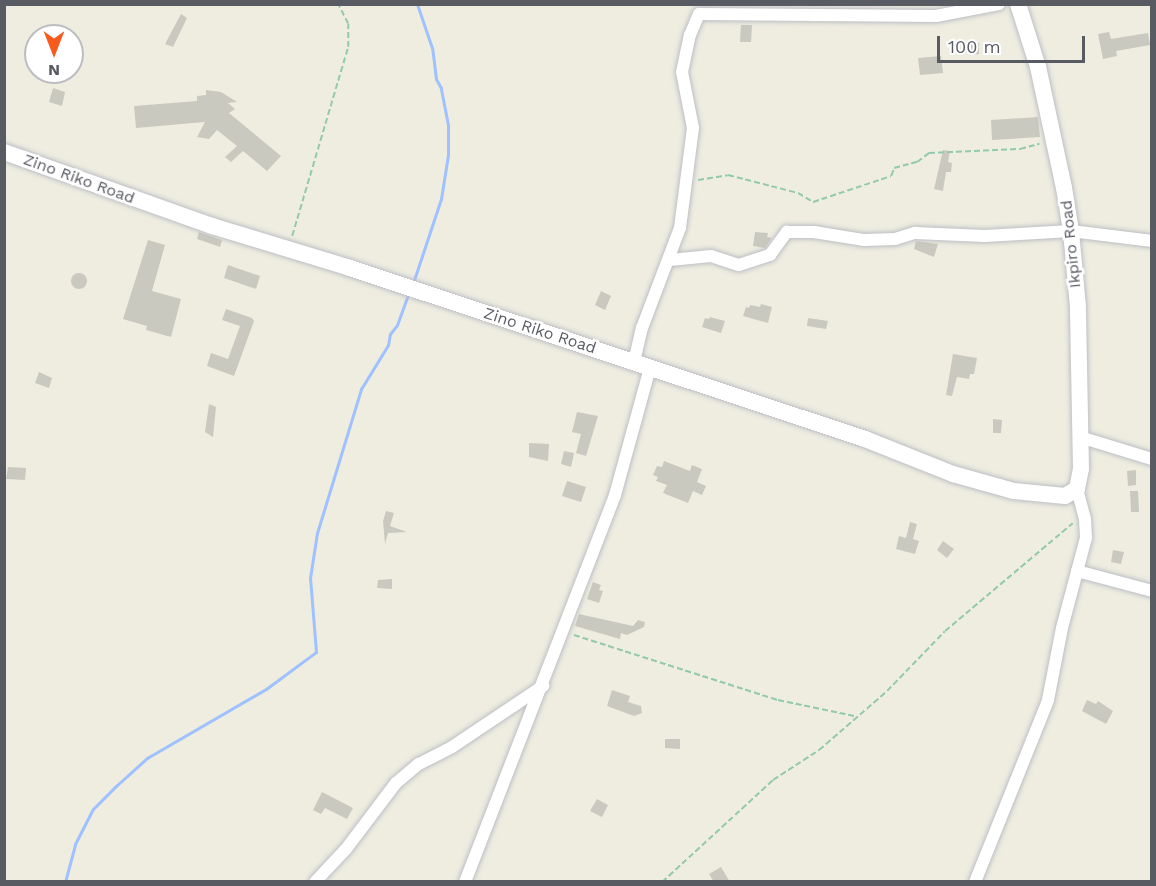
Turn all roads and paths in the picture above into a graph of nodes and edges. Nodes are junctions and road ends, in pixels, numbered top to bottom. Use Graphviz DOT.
graph roads {
  1 [pos="338,4"];
  2 [pos="999,4"];
  3 [pos="1018,4"];
  4 [pos="1055,140"];
  5 [pos="4,152"];
  6 [pos="687,179"];
  7 [pos="1071,231"];
  8 [pos="1152,241"];
  9 [pos="288,249"];
  10 [pos="670,260"];
  11 [pos="634,362"];
  12 [pos="650,368"];
  13 [pos="1080,437"];
  14 [pos="1152,459"];
  15 [pos="1077,489"];
  16 [pos="1085,519"];
  17 [pos="1077,572"];
  18 [pos="1152,591"];
  19 [pos="562,631"];
  20 [pos="543,686"];
  21 [pos="855,716"];
  22 [pos="315,882"];
  23 [pos="465,882"];
  24 [pos="662,882"];
  25 [pos="975,882"];
  1 -- 9 [label="path"];
  2 -- 6 [label="street"];
  3 -- 4 [label="street, Ikpiro Road"];
  4 -- 6 [label="path"];
  4 -- 7 [label="street, Ikpiro Road"];
  5 -- 9 [label="street, Zino Riko Road"];
  6 -- 10 [label="street"];
  7 -- 8 [label="street"];
  7 -- 10 [label="street"];
  7 -- 13 [label="street, Ikpiro Road"];
  9 -- 11 [label="street, Zino Riko Road"];
  10 -- 11 [label="street"];
  11 -- 12 [label="street, Zino Riko Road"];
  12 -- 15 [label="street, Zino Riko Road"];
  12 -- 19 [label="street"];
  13 -- 14 [label="street"];
  13 -- 15 [label="street, Ikpiro Road"];
  15 -- 16 [label="street"];
  16 -- 17 [label="street"];
  16 -- 21 [label="path"];
  17 -- 18 [label="street"];
  17 -- 25 [label="street"];
  19 -- 20 [label="street"];
  19 -- 21 [label="path"];
  20 -- 22 [label="street"];
  20 -- 23 [label="street"];
  21 -- 24 [label="path"];
}
